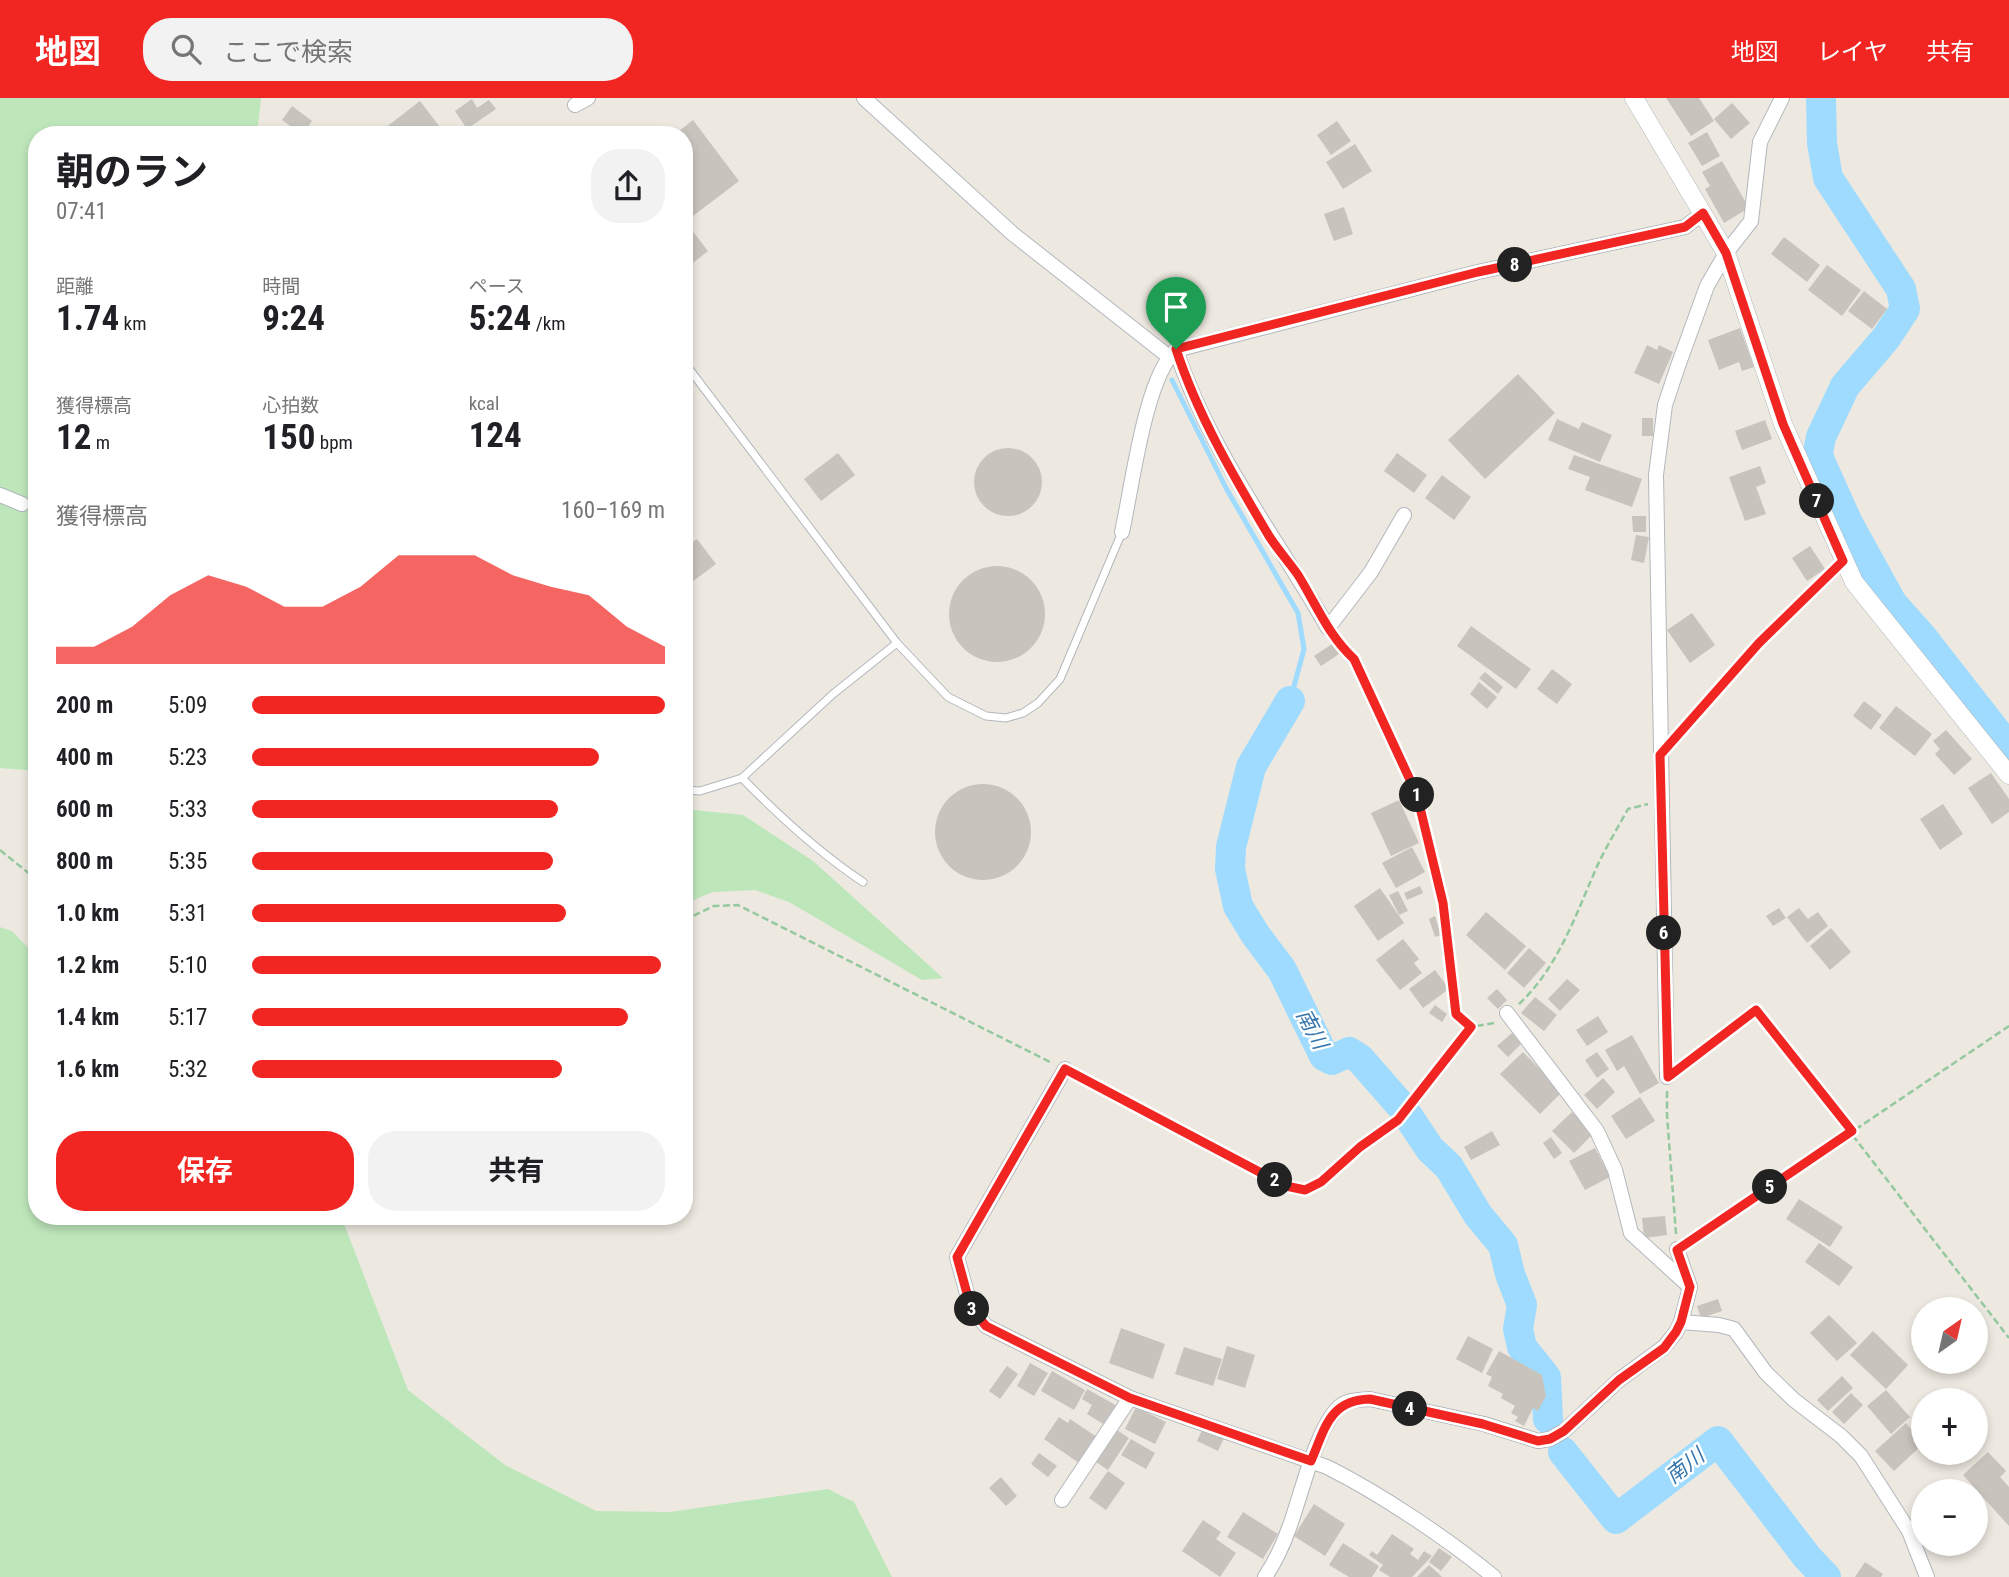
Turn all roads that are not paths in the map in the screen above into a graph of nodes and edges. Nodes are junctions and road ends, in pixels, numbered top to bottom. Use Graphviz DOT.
graph roads {
  1 [pos="864,98"];
  2 [pos="1633,98"];
  3 [pos="1782,98"];
  4 [pos="1703,213"];
  5 [pos="1726,253"];
  6 [pos="1172,353"];
  7 [pos="693,374"];
  8 [pos="0,495"];
  9 [pos="22,504"];
  10 [pos="1404,515"];
  11 [pos="1122,532"];
  12 [pos="897,643"];
  13 [pos="2009,775"];
  14 [pos="742,778"];
  15 [pos="693,791"];
  16 [pos="863,882"];
  17 [pos="1507,1013"];
  18 [pos="1065,1069"];
  19 [pos="1668,1077"];
  20 [pos="1677,1250"];
  21 [pos="1690,1287"];
  22 [pos="1681,1322"];
  23 [pos="1130,1398"];
  24 [pos="1311,1461"];
  25 [pos="1062,1500"];
  26 [pos="1265,1577"];
  27 [pos="1494,1577"];
  28 [pos="1927,1577"];
  1 -- 6 [label="street"];
  2 -- 4 [label="street"];
  3 -- 5 [label="street"];
  4 -- 5 [label="street"];
  4 -- 6 [label="street"];
  5 -- 13 [label="street"];
  5 -- 19 [label="street"];
  6 -- 10 [label="street"];
  6 -- 11 [label="street"];
  7 -- 12 [label="lane"];
  8 -- 9 [label="street"];
  11 -- 12 [label="lane"];
  12 -- 14 [label="lane"];
  14 -- 15 [label="lane"];
  14 -- 16 [label="lane"];
  17 -- 21 [label="street"];
  18 -- 23 [label="street"];
  20 -- 21 [label="street"];
  21 -- 22 [label="street"];
  22 -- 24 [label="street"];
  22 -- 28 [label="street"];
  23 -- 24 [label="street"];
  23 -- 25 [label="street"];
  24 -- 26 [label="street"];
  24 -- 27 [label="street"];
}
